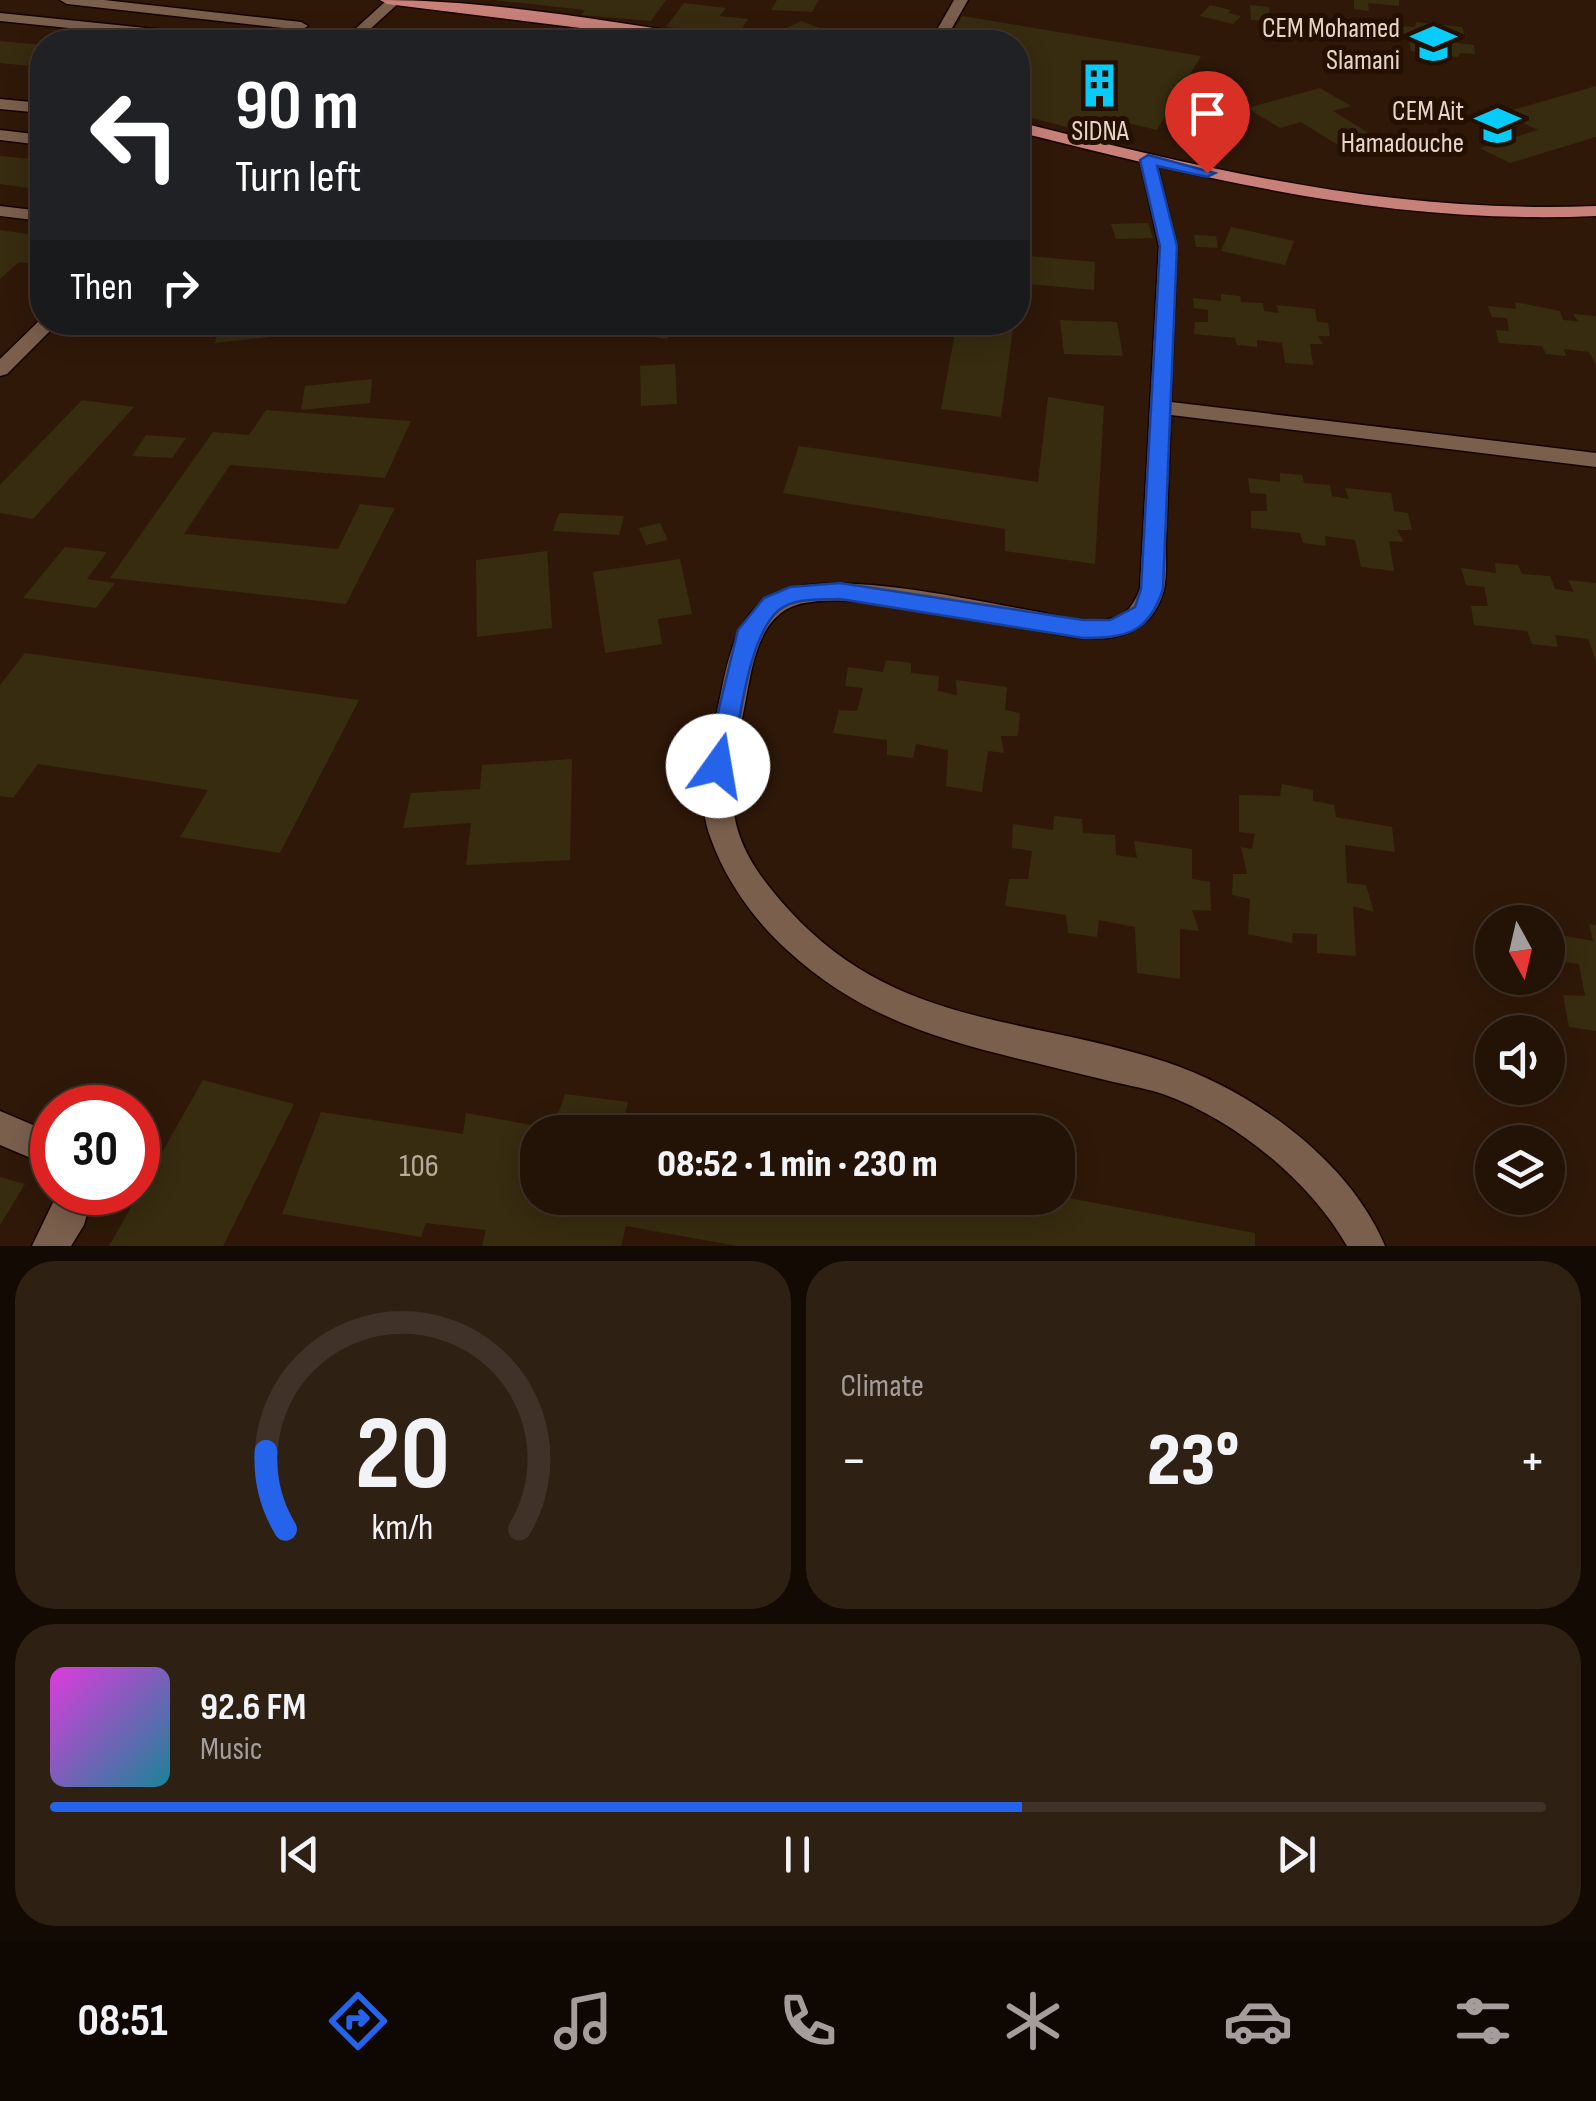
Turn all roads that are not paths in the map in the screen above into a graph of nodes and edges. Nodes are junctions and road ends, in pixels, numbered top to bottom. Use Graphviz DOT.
graph roads {
  1 [pos="67,0"];
  2 [pos="386,0"];
  3 [pos="961,0"];
  4 [pos="394,1"];
  5 [pos="434,2"];
  6 [pos="0,18"];
  7 [pos="302,26"];
  8 [pos="122,30"];
  9 [pos="361,30"];
  10 [pos="634,30"];
  11 [pos="943,30"];
  12 [pos="0,104"];
  13 [pos="30,107"];
  14 [pos="1030,130"];
  15 [pos="0,135"];
  16 [pos="30,139"];
  17 [pos="1148,160"];
  18 [pos="0,211"];
  19 [pos="1596,211"];
  20 [pos="30,215"];
  21 [pos="36,335"];
  22 [pos="0,370"];
  23 [pos="1160,407"];
  24 [pos="1596,460"];
  25 [pos="0,1128"];
  26 [pos="30,1141"];
  27 [pos="68,1215"];
  28 [pos="50,1246"];
  29 [pos="1367,1246"];
  1 -- 7 [label="street"];
  2 -- 4 [label="main road"];
  3 -- 11 [label="street"];
  4 -- 5 [label="main road"];
  4 -- 9 [label="street"];
  5 -- 10 [label="main road"];
  6 -- 8 [label="street"];
  12 -- 13 [label="street"];
  14 -- 17 [label="main road"];
  15 -- 16 [label="street"];
  17 -- 19 [label="main road"];
  17 -- 23 [label="street"];
  18 -- 20 [label="street"];
  21 -- 22 [label="street"];
  23 -- 24 [label="street"];
  23 -- 29 [label="street"];
  25 -- 26 [label="street"];
  27 -- 28 [label="street"];
}
